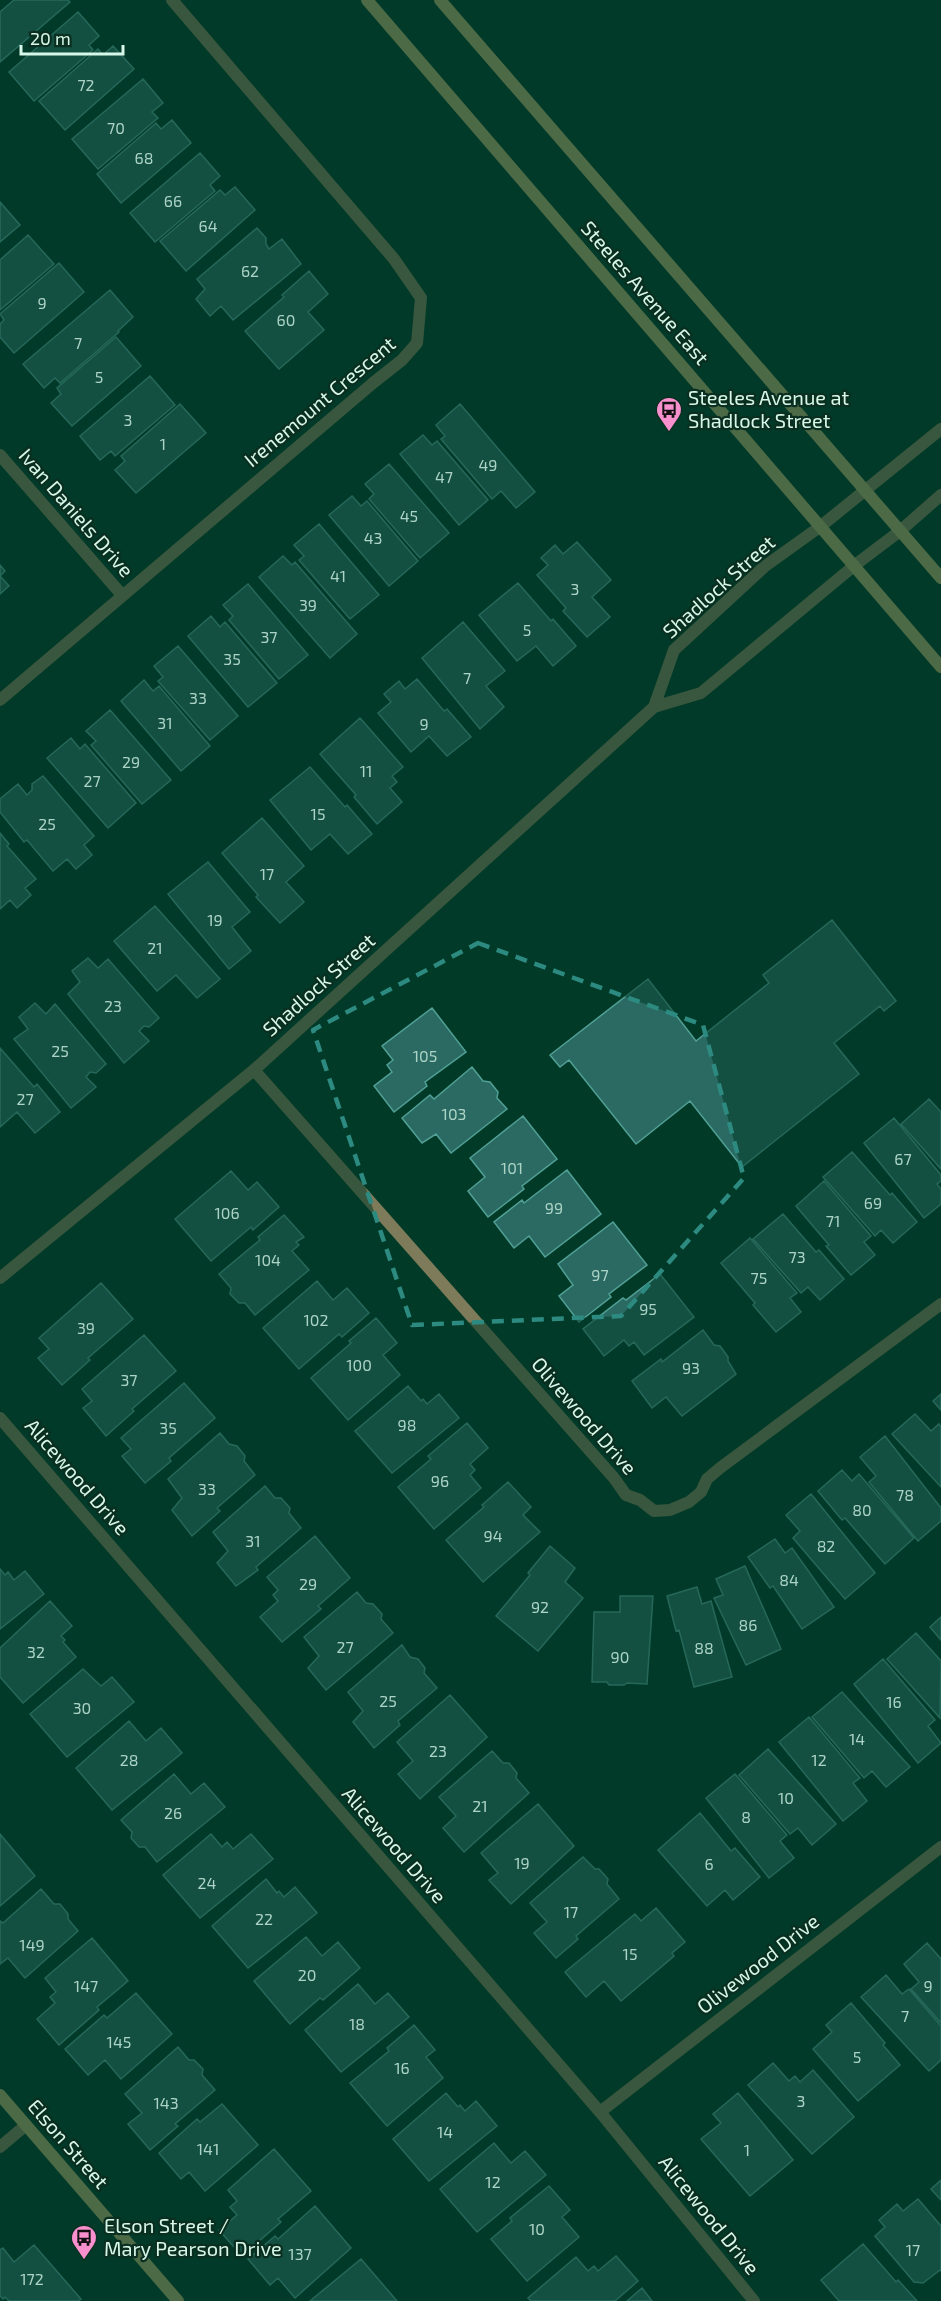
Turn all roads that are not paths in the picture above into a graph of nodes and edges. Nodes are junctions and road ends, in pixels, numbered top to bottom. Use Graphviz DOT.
graph roads {
  1 [pos="172,0"];
  2 [pos="368,0"];
  3 [pos="440,0"];
  4 [pos="941,429"];
  5 [pos="0,455"];
  6 [pos="865,491"];
  7 [pos="941,495"];
  8 [pos="821,526"];
  9 [pos="900,531"];
  10 [pos="855,566"];
  11 [pos="941,578"];
  12 [pos="122,595"];
  13 [pos="941,667"];
  14 [pos="0,700"];
  15 [pos="654,707"];
  16 [pos="254,1070"];
  17 [pos="0,1278"];
  18 [pos="941,1304"];
  19 [pos="0,1418"];
  20 [pos="941,1847"];
  21 [pos="0,2095"];
  22 [pos="600,2112"];
  23 [pos="26,2125"];
  24 [pos="0,2147"];
  25 [pos="178,2301"];
  26 [pos="754,2301"];
  1 -- 12 [label="street, Irenemount Crescent"];
  2 -- 8 [label="main road, Steeles Avenue East"];
  3 -- 6 [label="main road, Steeles Avenue East"];
  4 -- 6 [label="street, Shadlock Street"];
  5 -- 12 [label="street, Ivan Daniels Drive"];
  6 -- 8 [label="street, Shadlock Street"];
  6 -- 9 [label="main road, Steeles Avenue East"];
  7 -- 9 [label="street, Shadlock Street"];
  8 -- 10 [label="main road, Steeles Avenue East"];
  8 -- 15 [label="street, Shadlock Street"];
  9 -- 10 [label="street, Shadlock Street"];
  9 -- 11 [label="main road, Steeles Avenue East"];
  10 -- 13 [label="main road, Steeles Avenue East"];
  10 -- 15 [label="street, Shadlock Street"];
  12 -- 14 [label="street, Irenemount Crescent"];
  15 -- 16 [label="street, Shadlock Street"];
  16 -- 17 [label="street, Shadlock Street"];
  16 -- 18 [label="street, Olivewood Drive"];
  19 -- 22 [label="street, Alicewood Drive"];
  20 -- 22 [label="street, Olivewood Drive"];
  21 -- 23 [label="main road, Elson Street"];
  22 -- 26 [label="street, Alicewood Drive"];
  23 -- 24 [label="street"];
  23 -- 25 [label="main road, Elson Street"];
}
